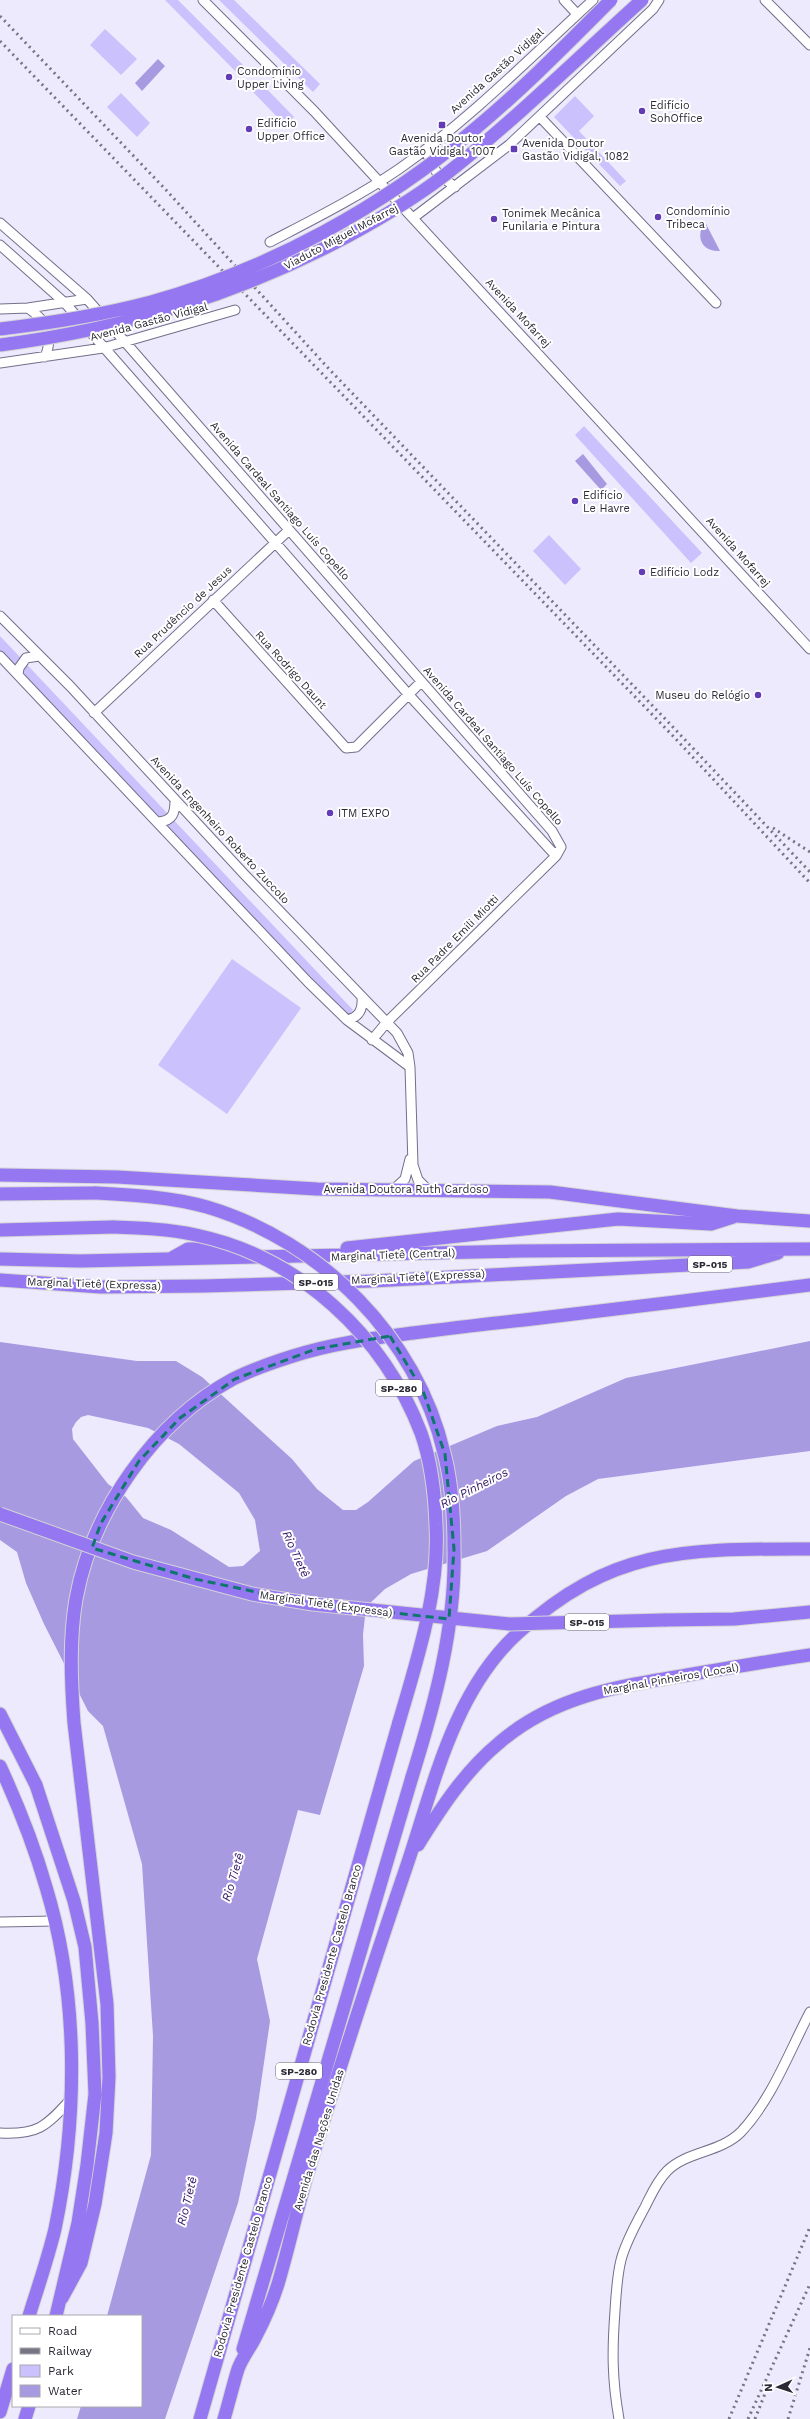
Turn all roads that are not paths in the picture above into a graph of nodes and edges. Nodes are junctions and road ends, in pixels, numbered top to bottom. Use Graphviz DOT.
graph roads {
  1 [pos="202,0"];
  2 [pos="564,0"];
  3 [pos="593,0"];
  4 [pos="611,0"];
  5 [pos="642,0"];
  6 [pos="660,0"];
  7 [pos="766,0"];
  8 [pos="577,14"];
  9 [pos="810,45"];
  10 [pos="540,117"];
  11 [pos="425,150"];
  12 [pos="379,182"];
  13 [pos="455,187"];
  14 [pos="413,218"];
  15 [pos="0,222"];
  16 [pos="270,242"];
  17 [pos="0,244"];
  18 [pos="87,299"];
  19 [pos="65,303"];
  20 [pos="716,303"];
  21 [pos="28,308"];
  22 [pos="0,309"];
  23 [pos="235,310"];
  24 [pos="0,329"];
  25 [pos="126,343"];
  26 [pos="0,345"];
  27 [pos="103,348"];
  28 [pos="45,357"];
  29 [pos="0,363"];
  30 [pos="289,530"];
  31 [pos="275,543"];
  32 [pos="213,600"];
  33 [pos="357,607"];
  34 [pos="0,616"];
  35 [pos="343,618"];
  36 [pos="810,649"];
  37 [pos="0,656"];
  38 [pos="39,656"];
  39 [pos="18,675"];
  40 [pos="421,682"];
  41 [pos="409,695"];
  42 [pos="94,713"];
  43 [pos="175,800"];
  44 [pos="158,822"];
  45 [pos="556,856"];
  46 [pos="362,998"];
  47 [pos="347,1020"];
  48 [pos="387,1022"];
  49 [pos="372,1040"];
  50 [pos="410,1067"];
  51 [pos="411,1152"];
  52 [pos="0,1175"];
  53 [pos="393,1190"];
  54 [pos="428,1190"];
  55 [pos="0,1194"];
  56 [pos="737,1216"];
  57 [pos="810,1220"];
  58 [pos="0,1230"];
  59 [pos="810,1249"];
  60 [pos="786,1250"];
  61 [pos="172,1258"];
  62 [pos="0,1259"];
  63 [pos="0,1280"];
  64 [pos="810,1285"];
  65 [pos="0,1514"];
  66 [pos="810,1549"];
  67 [pos="810,1612"];
  68 [pos="810,1655"];
  69 [pos="0,1714"];
  70 [pos="0,1766"];
  71 [pos="409,1858"];
  72 [pos="55,1920"];
  73 [pos="0,1922"];
  74 [pos="810,2012"];
  75 [pos="70,2100"];
  76 [pos="0,2133"];
  77 [pos="62,2298"];
  78 [pos="30,2315"];
  79 [pos="56,2315"];
  80 [pos="239,2366"];
  81 [pos="12,2373"];
  82 [pos="29,2407"];
  83 [pos="0,2412"];
  84 [pos="25,2419"];
  85 [pos="200,2419"];
  86 [pos="224,2419"];
  87 [pos="620,2419"];
  1 -- 12 [label="street, Avenida Mofarrej"];
  2 -- 8 [label="street"];
  3 -- 8 [label="street, Avenida Gastão Vidigal"];
  4 -- 24 [label="highway, Viaduto Miguel Mofarrej, bridge"];
  5 -- 26 [label="highway, Viaduto Miguel Mofarrej, bridge"];
  6 -- 10 [label="street"];
  7 -- 9 [label="street"];
  8 -- 11 [label="street, Avenida Gastão Vidigal"];
  10 -- 13 [label="street"];
  10 -- 20 [label="street"];
  11 -- 12 [label="street, Avenida Gastão Vidigal"];
  11 -- 13 [label="street"];
  12 -- 14 [label="street, Avenida Mofarrej"];
  12 -- 16 [label="street, Avenida Gastão Vidigal"];
  13 -- 14 [label="street"];
  14 -- 36 [label="street, Avenida Mofarrej"];
  15 -- 18 [label="street, Avenida Cardeal Santiago Luís Copello"];
  17 -- 19 [label="street"];
  18 -- 19 [label="street"];
  18 -- 25 [label="street, Avenida Cardeal Santiago Luís Copello"];
  19 -- 21 [label="street"];
  19 -- 27 [label="street"];
  21 -- 22 [label="street"];
  21 -- 28 [label="street"];
  23 -- 25 [label="street, Avenida Gastão Vidigal"];
  25 -- 27 [label="street, Avenida Gastão Vidigal"];
  25 -- 30 [label="street, Avenida Cardeal Santiago Luís Copello"];
  27 -- 28 [label="street, Avenida Gastão Vidigal"];
  27 -- 31 [label="street"];
  28 -- 29 [label="street, Avenida Gastão Vidigal"];
  30 -- 31 [label="street, Rua Prudêncio de Jesus"];
  30 -- 33 [label="street, Avenida Cardeal Santiago Luís Copello"];
  31 -- 32 [label="street, Rua Prudêncio de Jesus"];
  31 -- 35 [label="street"];
  32 -- 41 [label="street, Rua Rodrigo Daunt"];
  32 -- 42 [label="street, Rua Prudêncio de Jesus"];
  33 -- 35 [label="street"];
  33 -- 40 [label="street, Avenida Cardeal Santiago Luís Copello"];
  34 -- 38 [label="street, Avenida Engenheiro Roberto Zuccolo"];
  35 -- 41 [label="street"];
  37 -- 39 [label="street"];
  38 -- 39 [label="street"];
  38 -- 42 [label="street, Avenida Engenheiro Roberto Zuccolo"];
  39 -- 44 [label="street"];
  40 -- 41 [label="street"];
  40 -- 45 [label="street, Avenida Cardeal Santiago Luís Copello"];
  41 -- 45 [label="street"];
  42 -- 43 [label="street, Avenida Engenheiro Roberto Zuccolo"];
  43 -- 44 [label="street"];
  43 -- 46 [label="street, Avenida Engenheiro Roberto Zuccolo"];
  44 -- 47 [label="street"];
  45 -- 48 [label="street, Rua Padre Emili Miotti"];
  46 -- 47 [label="street"];
  46 -- 48 [label="street, Avenida Engenheiro Roberto Zuccolo"];
  47 -- 49 [label="street"];
  48 -- 49 [label="street, Rua Padre Emili Miotti"];
  48 -- 50 [label="street, Avenida Engenheiro Roberto Zuccolo"];
  49 -- 50 [label="street"];
  50 -- 51 [label="street, Avenida Engenheiro Roberto Zuccolo"];
  51 -- 53 [label="street, Avenida Engenheiro Roberto Zuccolo"];
  51 -- 54 [label="street, Avenida Engenheiro Roberto Zuccolo"];
  52 -- 53 [label="highway, Avenida Doutora Ruth Cardoso"];
  53 -- 54 [label="highway, Avenida Doutora Ruth Cardoso"];
  54 -- 56 [label="highway, Avenida Doutora Ruth Cardoso"];
  55 -- 80 [label="highway, bridge"];
  56 -- 57 [label="highway, Avenida Doutora Ruth Cardoso"];
  56 -- 61 [label="highway"];
  58 -- 85 [label="highway, Rodovia Presidente Castelo Branco / SP-280, bridge"];
  59 -- 60 [label="highway, Marginal Tietê (Expressa) / SP-015"];
  60 -- 61 [label="highway, Marginal Tietê (Central)"];
  60 -- 63 [label="highway, Marginal Tietê (Expressa) / SP-015"];
  61 -- 62 [label="highway, Marginal Tietê (Central)"];
  64 -- 77 [label="highway"];
  65 -- 67 [label="highway, Marginal Tietê (Expressa) / SP-015, bridge"];
  66 -- 71 [label="highway"];
  68 -- 71 [label="highway, Marginal Pinheiros (Local)"];
  69 -- 77 [label="highway"];
  70 -- 72 [label="highway"];
  71 -- 80 [label="highway, Avenida das Nações Unidas"];
  72 -- 73 [label="street"];
  72 -- 75 [label="highway"];
  74 -- 87 [label="street"];
  75 -- 76 [label="street"];
  75 -- 78 [label="highway"];
  77 -- 79 [label="highway"];
  80 -- 86 [label="highway, Avenida das Nações Unidas"];
  81 -- 83 [label="highway"];
  82 -- 84 [label="highway"];
}
